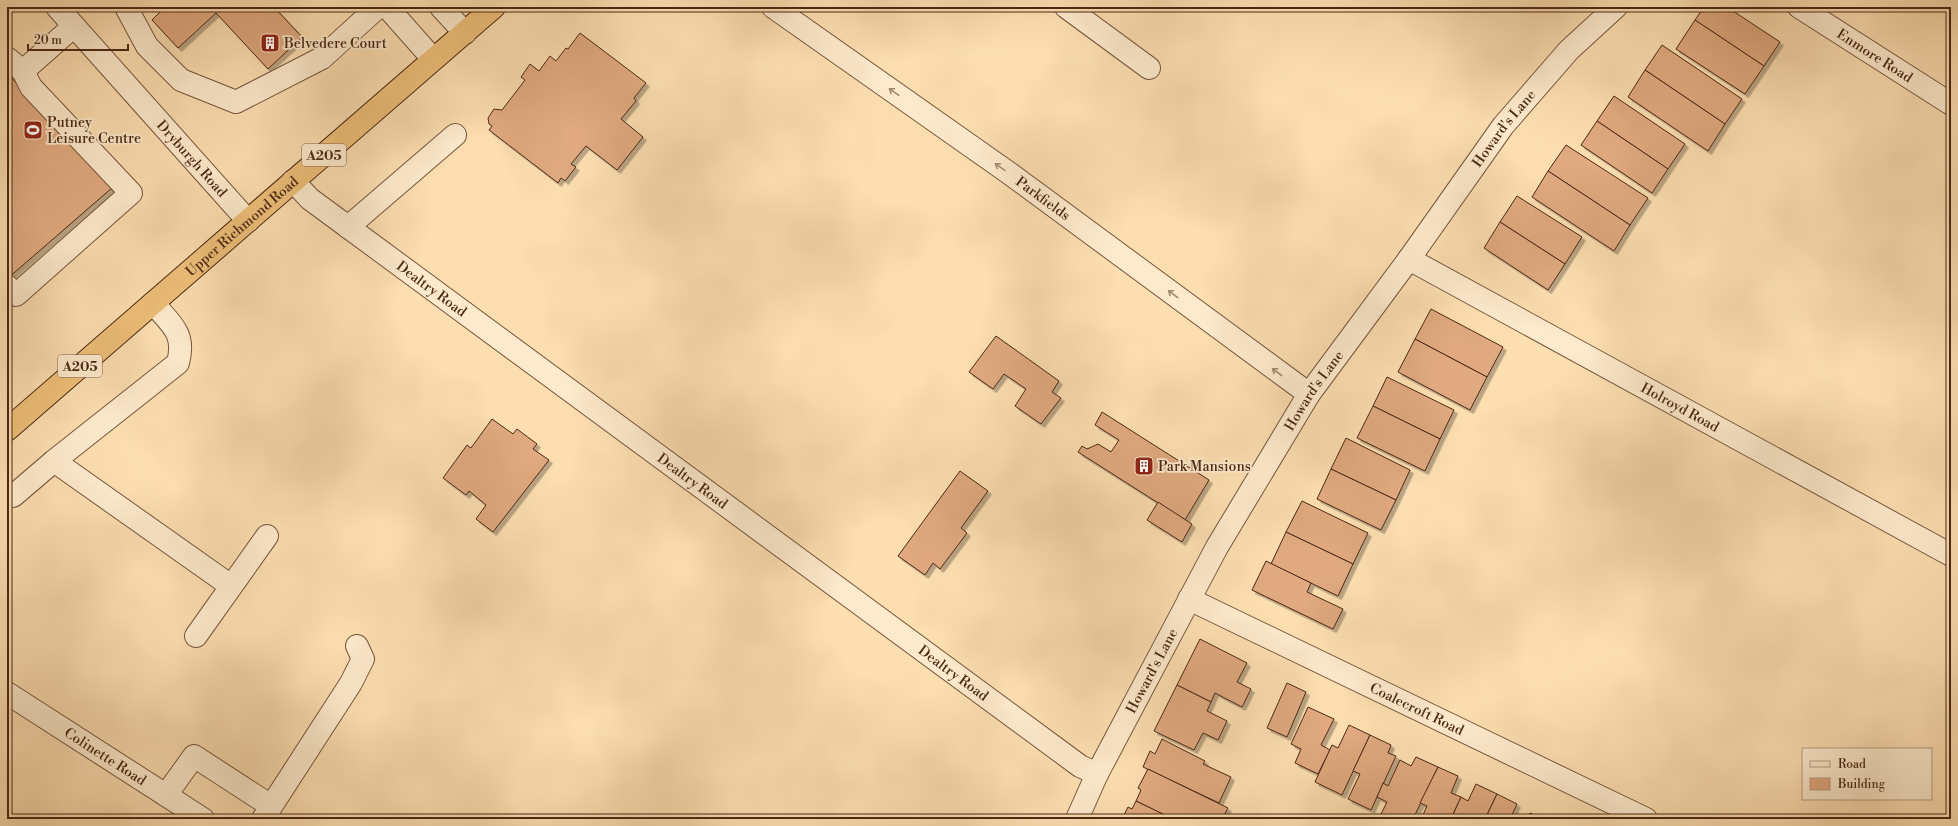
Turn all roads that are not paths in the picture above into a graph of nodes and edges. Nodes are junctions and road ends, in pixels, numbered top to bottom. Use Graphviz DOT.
graph roads {
  1 [pos="57,7"];
  2 [pos="126,7"];
  3 [pos="378,7"];
  4 [pos="387,7"];
  5 [pos="441,7"];
  6 [pos="494,7"];
  7 [pos="773,7"];
  8 [pos="1066,7"];
  9 [pos="1616,7"];
  10 [pos="1799,7"];
  11 [pos="74,26"];
  12 [pos="465,33"];
  13 [pos="433,59"];
  14 [pos="15,64"];
  15 [pos="1149,68"];
  16 [pos="1951,104"];
  17 [pos="455,135"];
  18 [pos="293,181"];
  19 [pos="248,221"];
  20 [pos="348,227"];
  21 [pos="1409,259"];
  22 [pos="7,286"];
  23 [pos="153,303"];
  24 [pos="1309,394"];
  25 [pos="7,430"];
  26 [pos="54,461"];
  27 [pos="7,492"];
  28 [pos="266,536"];
  29 [pos="1951,555"];
  30 [pos="231,586"];
  31 [pos="1188,599"];
  32 [pos="196,636"];
  33 [pos="357,646"];
  34 [pos="7,693"];
  35 [pos="1097,774"];
  36 [pos="166,795"];
  37 [pos="267,812"];
  38 [pos="203,819"];
  39 [pos="1077,819"];
  40 [pos="1646,819"];
  1 -- 11 [label="street, Dryburgh Road"];
  2 -- 3 [label="street"];
  4 -- 13 [label="street"];
  5 -- 12 [label="street"];
  6 -- 12 [label="highway, Upper Richmond Road / A205"];
  24 -- 7 [label="street, Parkfields, one-way"];
  8 -- 15 [label="street"];
  9 -- 21 [label="street, Howard's Lane"];
  10 -- 16 [label="street, Enmore Road"];
  11 -- 14 [label="street"];
  11 -- 19 [label="street, Dryburgh Road"];
  12 -- 13 [label="highway, Upper Richmond Road / A205"];
  13 -- 18 [label="highway, Upper Richmond Road / A205"];
  14 -- 22 [label="street"];
  17 -- 20 [label="street"];
  18 -- 19 [label="highway, Upper Richmond Road / A205"];
  18 -- 20 [label="street, Dealtry Road"];
  19 -- 23 [label="highway, Upper Richmond Road / A205"];
  20 -- 35 [label="street, Dealtry Road"];
  21 -- 24 [label="street, Howard's Lane"];
  21 -- 29 [label="street, Holroyd Road"];
  23 -- 25 [label="highway, Upper Richmond Road / A205"];
  23 -- 26 [label="street"];
  24 -- 31 [label="street, Howard's Lane"];
  26 -- 27 [label="street"];
  26 -- 30 [label="street"];
  28 -- 30 [label="street"];
  30 -- 32 [label="street"];
  31 -- 35 [label="street, Howard's Lane"];
  31 -- 40 [label="street, Coalecroft Road"];
  33 -- 37 [label="street"];
  34 -- 36 [label="street, Colinette Road"];
  35 -- 39 [label="street, Howard's Lane"];
  36 -- 37 [label="street"];
  36 -- 38 [label="street, Colinette Road"];
}
